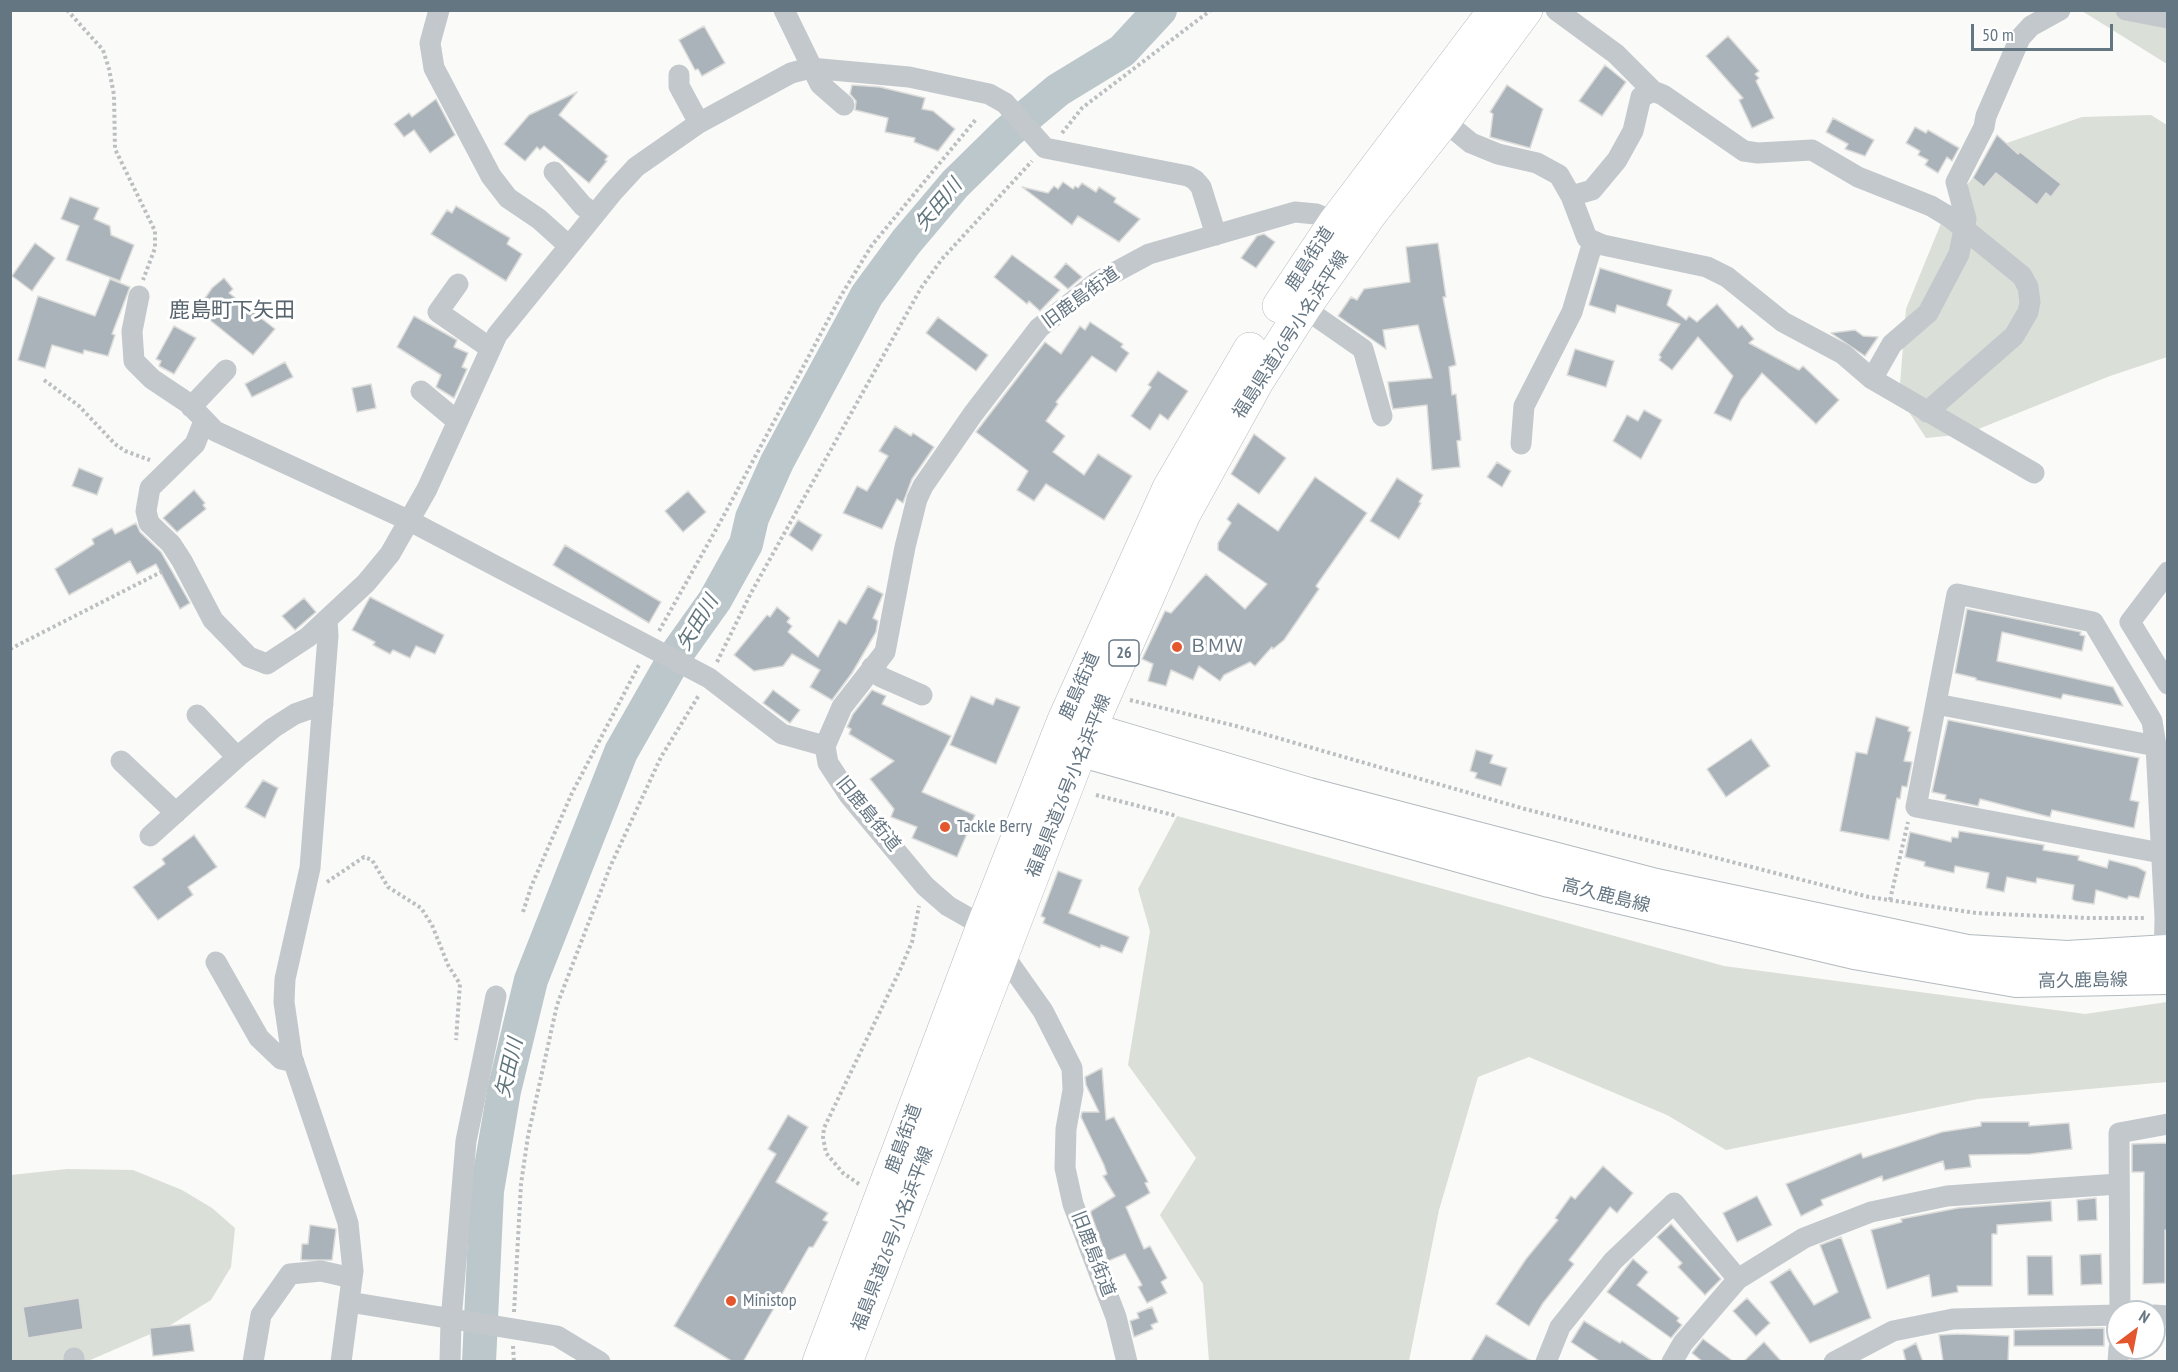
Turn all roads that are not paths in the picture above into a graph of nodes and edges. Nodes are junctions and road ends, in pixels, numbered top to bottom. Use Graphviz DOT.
graph roads {
  1 [pos="439,10"];
  2 [pos="784,10"];
  3 [pos="1495,10"];
  4 [pos="1526,10"];
  5 [pos="1556,10"];
  6 [pos="2060,10"];
  7 [pos="2126,10"];
  8 [pos="2168,18"];
  9 [pos="810,68"];
  10 [pos="679,75"];
  11 [pos="1653,91"];
  12 [pos="844,105"];
  13 [pos="1444,121"];
  14 [pos="699,123"];
  15 [pos="554,172"];
  16 [pos="1571,196"];
  17 [pos="595,214"];
  18 [pos="1335,222"];
  19 [pos="1965,229"];
  20 [pos="1216,235"];
  21 [pos="1593,242"];
  22 [pos="569,246"];
  23 [pos="458,284"];
  24 [pos="140,296"];
  25 [pos="1304,308"];
  26 [pos="490,348"];
  27 [pos="118,369"];
  28 [pos="141,370"];
  29 [pos="226,370"];
  30 [pos="1872,379"];
  31 [pos="421,391"];
  32 [pos="1927,412"];
  33 [pos="198,414"];
  34 [pos="1383,416"];
  35 [pos="458,421"];
  36 [pos="1521,444"];
  37 [pos="2034,473"];
  38 [pos="410,521"];
  39 [pos="2168,572"];
  40 [pos="327,620"];
  41 [pos="872,667"];
  42 [pos="2168,684"];
  43 [pos="922,696"];
  44 [pos="323,704"];
  45 [pos="1936,704"];
  46 [pos="197,715"];
  47 [pos="1073,736"];
  48 [pos="825,746"];
  49 [pos="2156,746"];
  50 [pos="237,757"];
  51 [pos="121,760"];
  52 [pos="176,813"];
  53 [pos="150,836"];
  54 [pos="2161,853"];
  55 [pos="2165,886"];
  56 [pos="983,926"];
  57 [pos="1002,953"];
  58 [pos="216,962"];
  59 [pos="2166,965"];
  60 [pos="496,996"];
  61 [pos="294,1062"];
  62 [pos="2168,1124"];
  63 [pos="2118,1184"];
  64 [pos="352,1278"];
  65 [pos="1738,1279"];
  66 [pos="2119,1300"];
  67 [pos="349,1302"];
  68 [pos="2106,1313"];
  69 [pos="451,1321"];
  70 [pos="253,1362"];
  71 [pos="341,1362"];
  72 [pos="450,1362"];
  73 [pos="600,1362"];
  74 [pos="819,1362"];
  75 [pos="846,1362"];
  76 [pos="1127,1362"];
  77 [pos="1546,1362"];
  78 [pos="1672,1362"];
  79 [pos="1834,1362"];
  1 -- 22 [label="street"];
  2 -- 9 [label="street"];
  3 -- 18 [label="main road, 鹿島街道 / 26"];
  4 -- 13 [label="main road, 福島県道26号小名浜平線 / 26"];
  5 -- 11 [label="street"];
  6 -- 19 [label="street"];
  7 -- 8 [label="street"];
  9 -- 12 [label="street"];
  9 -- 14 [label="street"];
  9 -- 20 [label="street"];
  10 -- 14 [label="street"];
  11 -- 16 [label="street"];
  11 -- 19 [label="street"];
  13 -- 16 [label="street"];
  13 -- 25 [label="main road, 福島県道26号小名浜平線 / 26"];
  14 -- 17 [label="street"];
  15 -- 17 [label="street"];
  16 -- 21 [label="street"];
  17 -- 22 [label="street"];
  18 -- 20 [label="street, 旧鹿島街道"];
  18 -- 47 [label="main road, 鹿島街道 / 26"];
  19 -- 30 [label="street"];
  19 -- 32 [label="street"];
  20 -- 41 [label="street, 旧鹿島街道"];
  21 -- 30 [label="street"];
  21 -- 36 [label="street"];
  22 -- 26 [label="street"];
  23 -- 26 [label="street"];
  24 -- 28 [label="street"];
  25 -- 34 [label="street"];
  25 -- 47 [label="main road, 福島県道26号小名浜平線 / 26"];
  26 -- 35 [label="street"];
  27 -- 28 [label="street"];
  28 -- 33 [label="street"];
  29 -- 33 [label="street"];
  30 -- 32 [label="street"];
  31 -- 35 [label="street"];
  32 -- 37 [label="street"];
  33 -- 38 [label="street"];
  33 -- 40 [label="street"];
  35 -- 38 [label="street"];
  38 -- 40 [label="street"];
  38 -- 48 [label="street"];
  39 -- 42 [label="street"];
  40 -- 44 [label="street"];
  41 -- 43 [label="street"];
  41 -- 48 [label="street, 旧鹿島街道"];
  44 -- 50 [label="street"];
  44 -- 61 [label="street"];
  45 -- 49 [label="street"];
  45 -- 49 [label="street"];
  45 -- 54 [label="street"];
  46 -- 50 [label="street"];
  47 -- 56 [label="main road, 鹿島街道 / 26"];
  47 -- 57 [label="main road, 福島県道26号小名浜平線 / 26"];
  47 -- 59 [label="main road, 高久鹿島線"];
  48 -- 56 [label="street, 旧鹿島街道"];
  49 -- 54 [label="street"];
  50 -- 52 [label="street"];
  51 -- 52 [label="street"];
  52 -- 53 [label="street"];
  54 -- 55 [label="street"];
  55 -- 59 [label="street"];
  56 -- 57 [label="street, 旧鹿島街道"];
  56 -- 74 [label="main road, 鹿島街道 / 26"];
  57 -- 75 [label="main road, 福島県道26号小名浜平線 / 26"];
  57 -- 76 [label="street, 旧鹿島街道"];
  58 -- 61 [label="street"];
  60 -- 69 [label="street"];
  61 -- 64 [label="street"];
  62 -- 63 [label="street"];
  63 -- 65 [label="street"];
  63 -- 66 [label="street"];
  64 -- 67 [label="street"];
  64 -- 70 [label="street"];
  65 -- 77 [label="street"];
  65 -- 78 [label="street"];
  67 -- 69 [label="street"];
  67 -- 71 [label="street"];
  68 -- 79 [label="street"];
  69 -- 72 [label="street"];
  69 -- 73 [label="street"];
}
